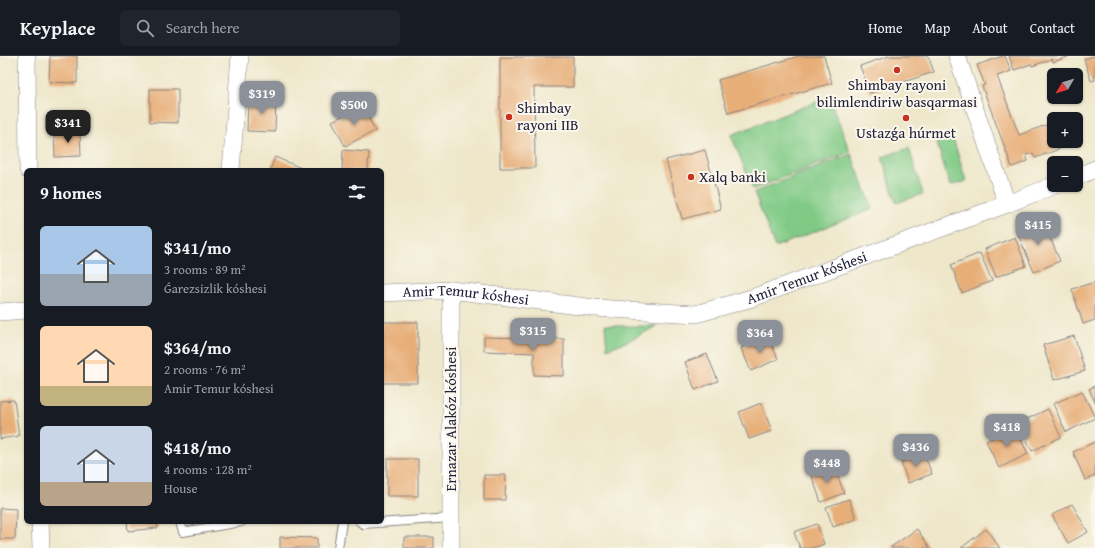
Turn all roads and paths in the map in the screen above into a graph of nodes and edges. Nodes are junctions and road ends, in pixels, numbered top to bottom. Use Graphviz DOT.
graph roads {
  1 [pos="27,56"];
  2 [pos="240,56"];
  3 [pos="957,56"];
  4 [pos="28,168"];
  5 [pos="231,168"];
  6 [pos="1095,169"];
  7 [pos="1083,174"];
  8 [pos="1047,188"];
  9 [pos="1007,204"];
  10 [pos="451,290"];
  11 [pos="384,293"];
  12 [pos="24,310"];
  13 [pos="0,312"];
  14 [pos="451,518"];
  15 [pos="384,523"];
  16 [pos="40,524"];
  17 [pos="181,524"];
  18 [pos="229,524"];
  19 [pos="342,524"];
  20 [pos="41,548"];
  21 [pos="338,548"];
  22 [pos="451,548"];
  1 -- 4 [label="street"];
  2 -- 5 [label="street"];
  3 -- 9 [label="street"];
  6 -- 7 [label="street"];
  8 -- 9 [label="street, Amir Temur kóshesi"];
  9 -- 10 [label="street, Amir Temur kóshesi"];
  10 -- 11 [label="street, Amir Temur kóshesi"];
  10 -- 14 [label="street, Ernazar Alakóz kóshesi"];
  12 -- 13 [label="street"];
  14 -- 15 [label="lane"];
  14 -- 22 [label="street, Ernazar Alakóz kóshesi"];
  16 -- 20 [label="street"];
  17 -- 18 [label="lane"];
  19 -- 21 [label="lane"];
}
